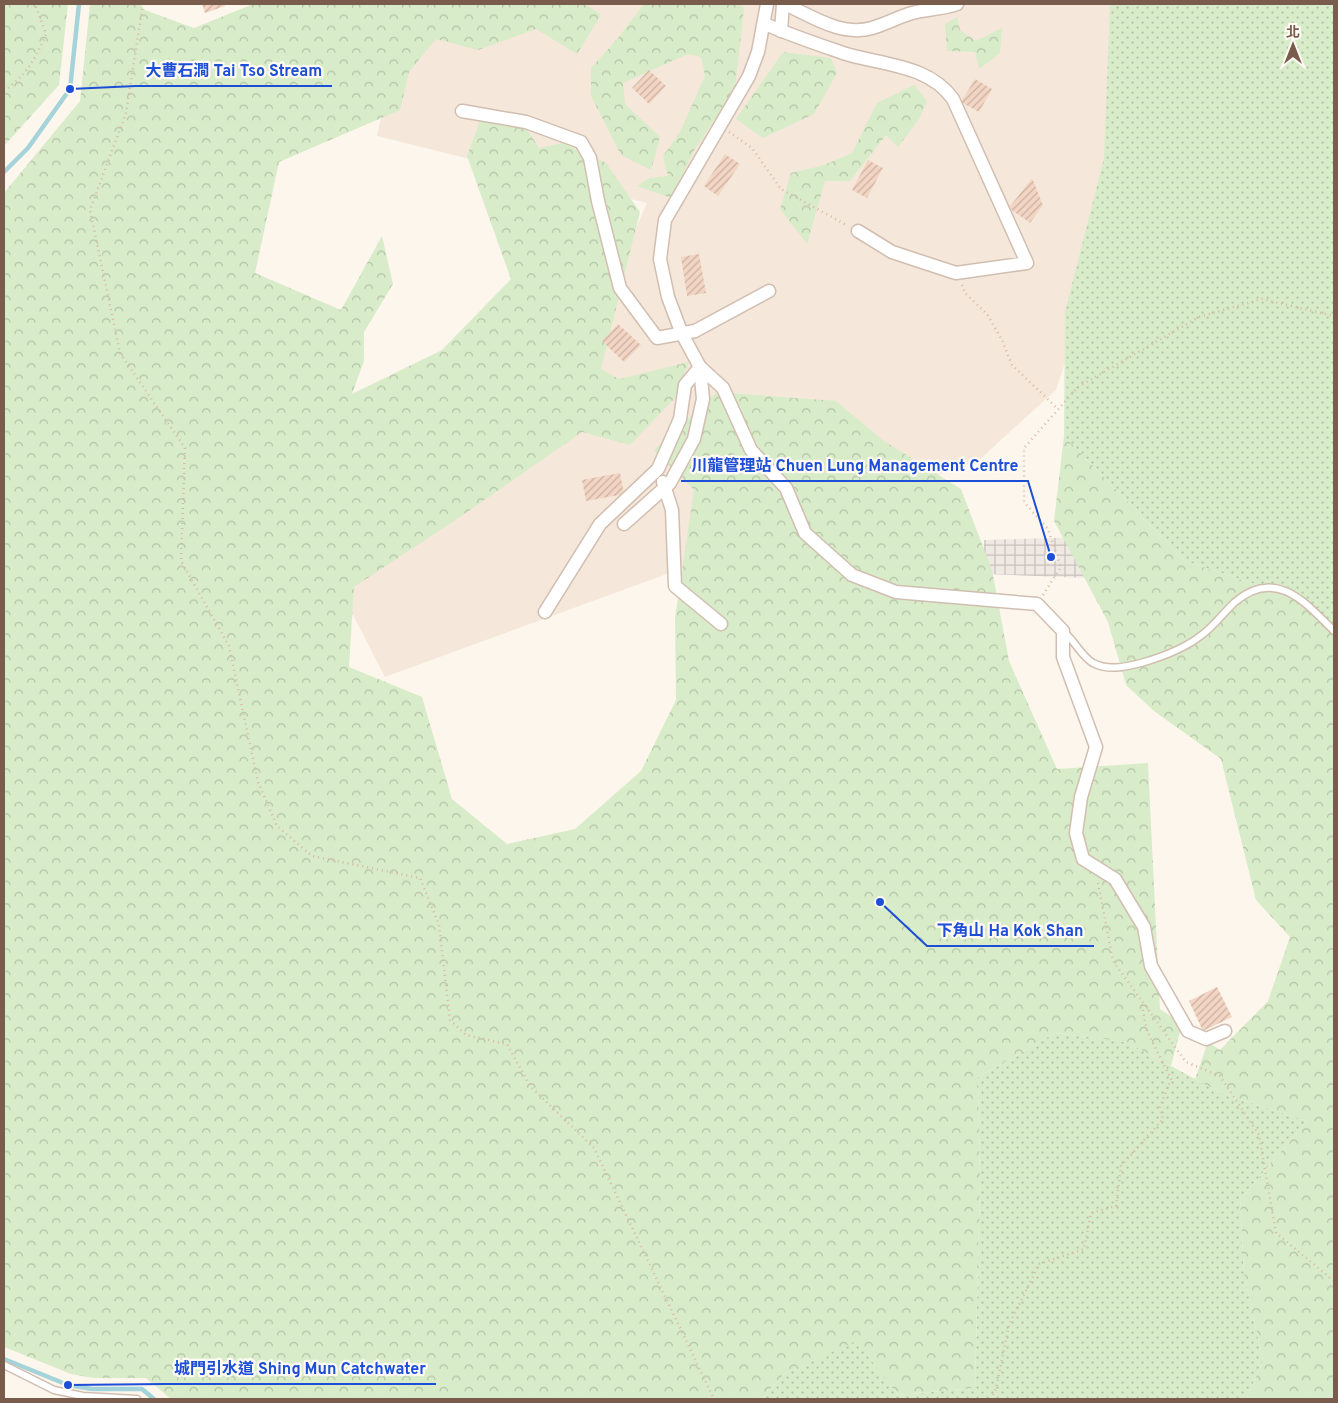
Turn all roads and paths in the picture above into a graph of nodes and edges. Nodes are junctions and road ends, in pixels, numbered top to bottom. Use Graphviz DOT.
graph roads {
  1 [pos="36,4"];
  2 [pos="143,4"];
  3 [pos="767,4"];
  4 [pos="784,4"];
  5 [pos="957,4"];
  6 [pos="764,24"];
  7 [pos="781,31"];
  8 [pos="4,90"];
  9 [pos="462,112"];
  10 [pos="720,126"];
  11 [pos="858,231"];
  12 [pos="956,273"];
  13 [pos="769,291"];
  14 [pos="1334,316"];
  15 [pos="682,334"];
  16 [pos="700,367"];
  17 [pos="1058,410"];
  18 [pos="658,469"];
  19 [pos="665,488"];
  20 [pos="624,524"];
  21 [pos="1037,604"];
  22 [pos="545,612"];
  23 [pos="720,624"];
  24 [pos="1063,631"];
  25 [pos="1334,631"];
  26 [pos="1095,867"];
  27 [pos="1141,999"];
  28 [pos="1225,1031"];
  29 [pos="1334,1281"];
  30 [pos="4,1365"];
  31 [pos="137,1399"];
  32 [pos="714,1399"];
  33 [pos="990,1399"];
  1 -- 8 [label="path"];
  2 -- 32 [label="path"];
  3 -- 6 [label="street"];
  4 -- 5 [label="street"];
  4 -- 7 [label="street"];
  6 -- 7 [label="street"];
  6 -- 10 [label="street"];
  7 -- 12 [label="street"];
  9 -- 15 [label="street"];
  10 -- 11 [label="path"];
  10 -- 15 [label="street"];
  11 -- 12 [label="street"];
  12 -- 17 [label="path"];
  13 -- 15 [label="street"];
  14 -- 17 [label="path"];
  15 -- 16 [label="street"];
  16 -- 18 [label="street"];
  16 -- 19 [label="street"];
  16 -- 21 [label="street"];
  17 -- 21 [label="path"];
  18 -- 19 [label="street"];
  18 -- 22 [label="street"];
  19 -- 20 [label="street"];
  19 -- 23 [label="street"];
  21 -- 24 [label="street"];
  24 -- 25 [label="lane"];
  24 -- 26 [label="street"];
  26 -- 27 [label="path"];
  26 -- 28 [label="street"];
  27 -- 29 [label="path"];
  27 -- 33 [label="path"];
  30 -- 31 [label="lane"];
}
